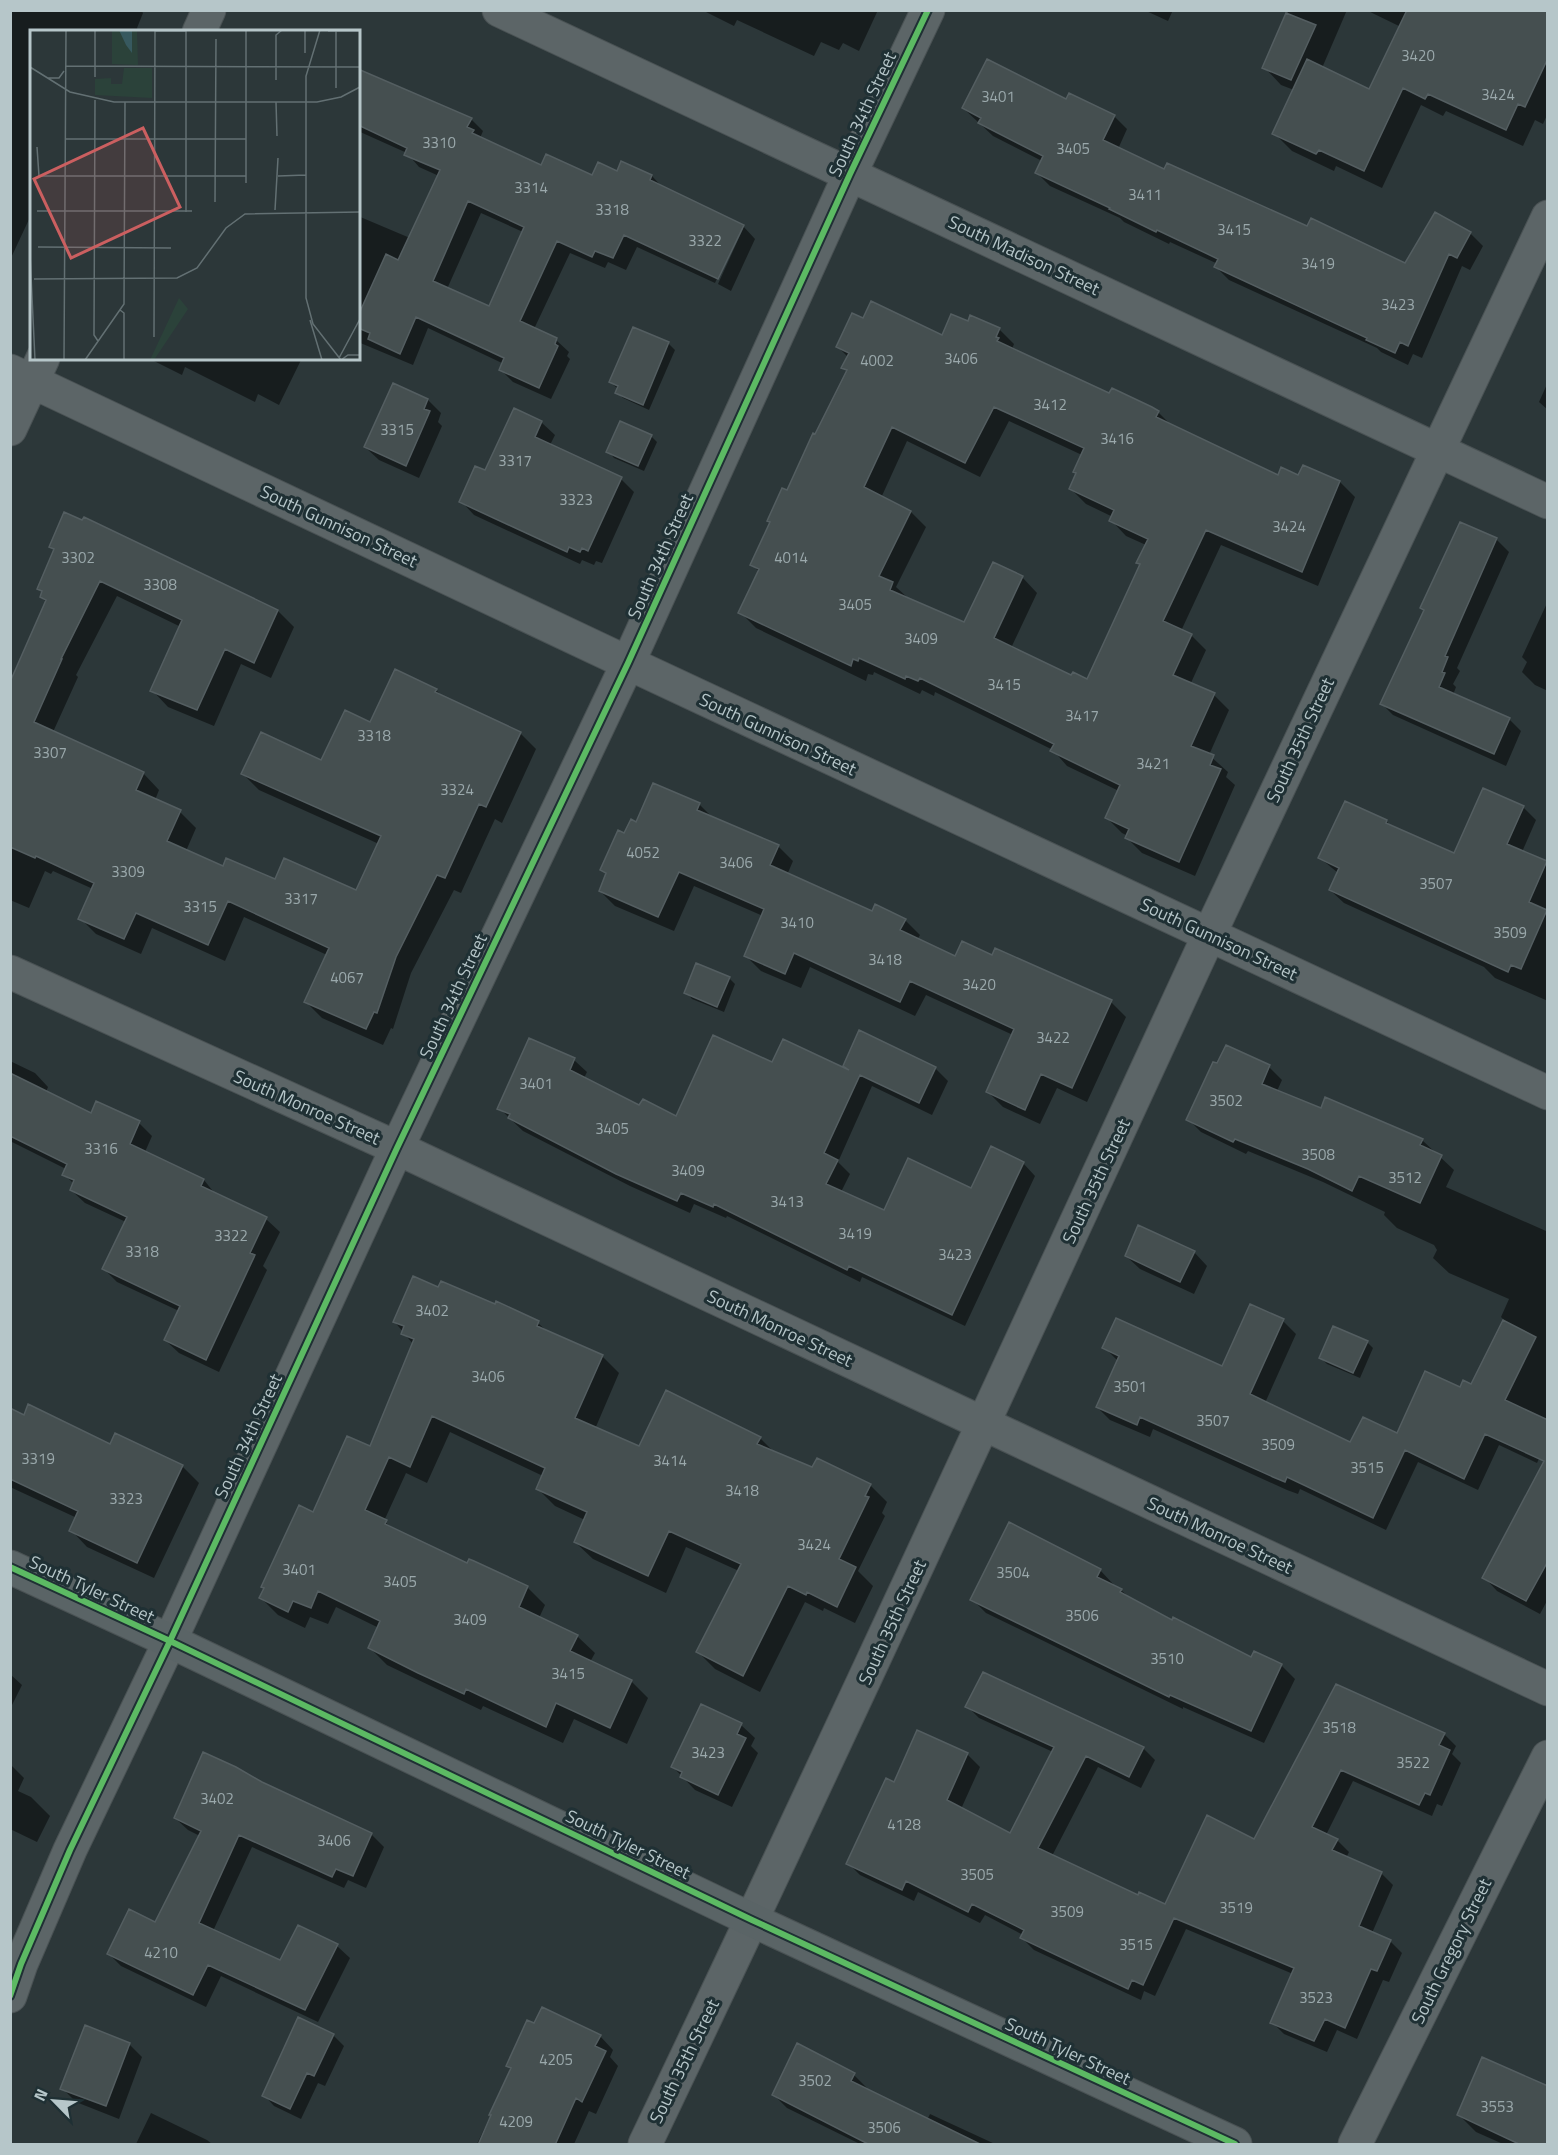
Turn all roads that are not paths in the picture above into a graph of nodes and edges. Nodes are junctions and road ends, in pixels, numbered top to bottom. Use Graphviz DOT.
graph roads {
  1 [pos="209,10"];
  2 [pos="499,10"];
  3 [pos="928,10"];
  4 [pos="200,30"];
  5 [pos="850,174"];
  6 [pos="1548,217"];
  7 [pos="29,370"];
  8 [pos="10,429"];
  9 [pos="1439,451"];
  10 [pos="1548,502"];
  11 [pos="628,663"];
  12 [pos="1209,935"];
  13 [pos="10,972"];
  14 [pos="1548,1093"];
  15 [pos="397,1149"];
  16 [pos="984,1424"];
  17 [pos="10,1567"];
  18 [pos="170,1641"];
  19 [pos="1548,1689"];
  20 [pos="1548,1757"];
  21 [pos="752,1920"];
  22 [pos="10,1995"];
  23 [pos="645,2145"];
  24 [pos="1235,2145"];
  25 [pos="1355,2145"];
  1 -- 4 [label="street"];
  2 -- 5 [label="street, South Madison Street"];
  3 -- 5 [label="street, South 34th Street"];
  5 -- 9 [label="street, South Madison Street"];
  5 -- 11 [label="street, South 34th Street"];
  6 -- 9 [label="street, South 35th Street"];
  7 -- 8 [label="street"];
  7 -- 11 [label="street, South Gunnison Street"];
  9 -- 10 [label="street, South Madison Street"];
  9 -- 12 [label="street, South 35th Street"];
  11 -- 12 [label="street, South Gunnison Street"];
  11 -- 15 [label="street, South 34th Street"];
  12 -- 14 [label="street, South Gunnison Street"];
  12 -- 16 [label="street, South 35th Street"];
  13 -- 15 [label="street, South Monroe Street"];
  15 -- 16 [label="street, South Monroe Street"];
  15 -- 18 [label="street, South 34th Street"];
  16 -- 19 [label="street, South Monroe Street"];
  16 -- 21 [label="street, South 35th Street"];
  17 -- 18 [label="main road, South Tyler Street"];
  18 -- 21 [label="main road, South Tyler Street"];
  18 -- 22 [label="street, South 34th Street"];
  20 -- 25 [label="street, South Gregory Street"];
  21 -- 23 [label="street, South 35th Street"];
  21 -- 24 [label="main road, South Tyler Street"];
}
